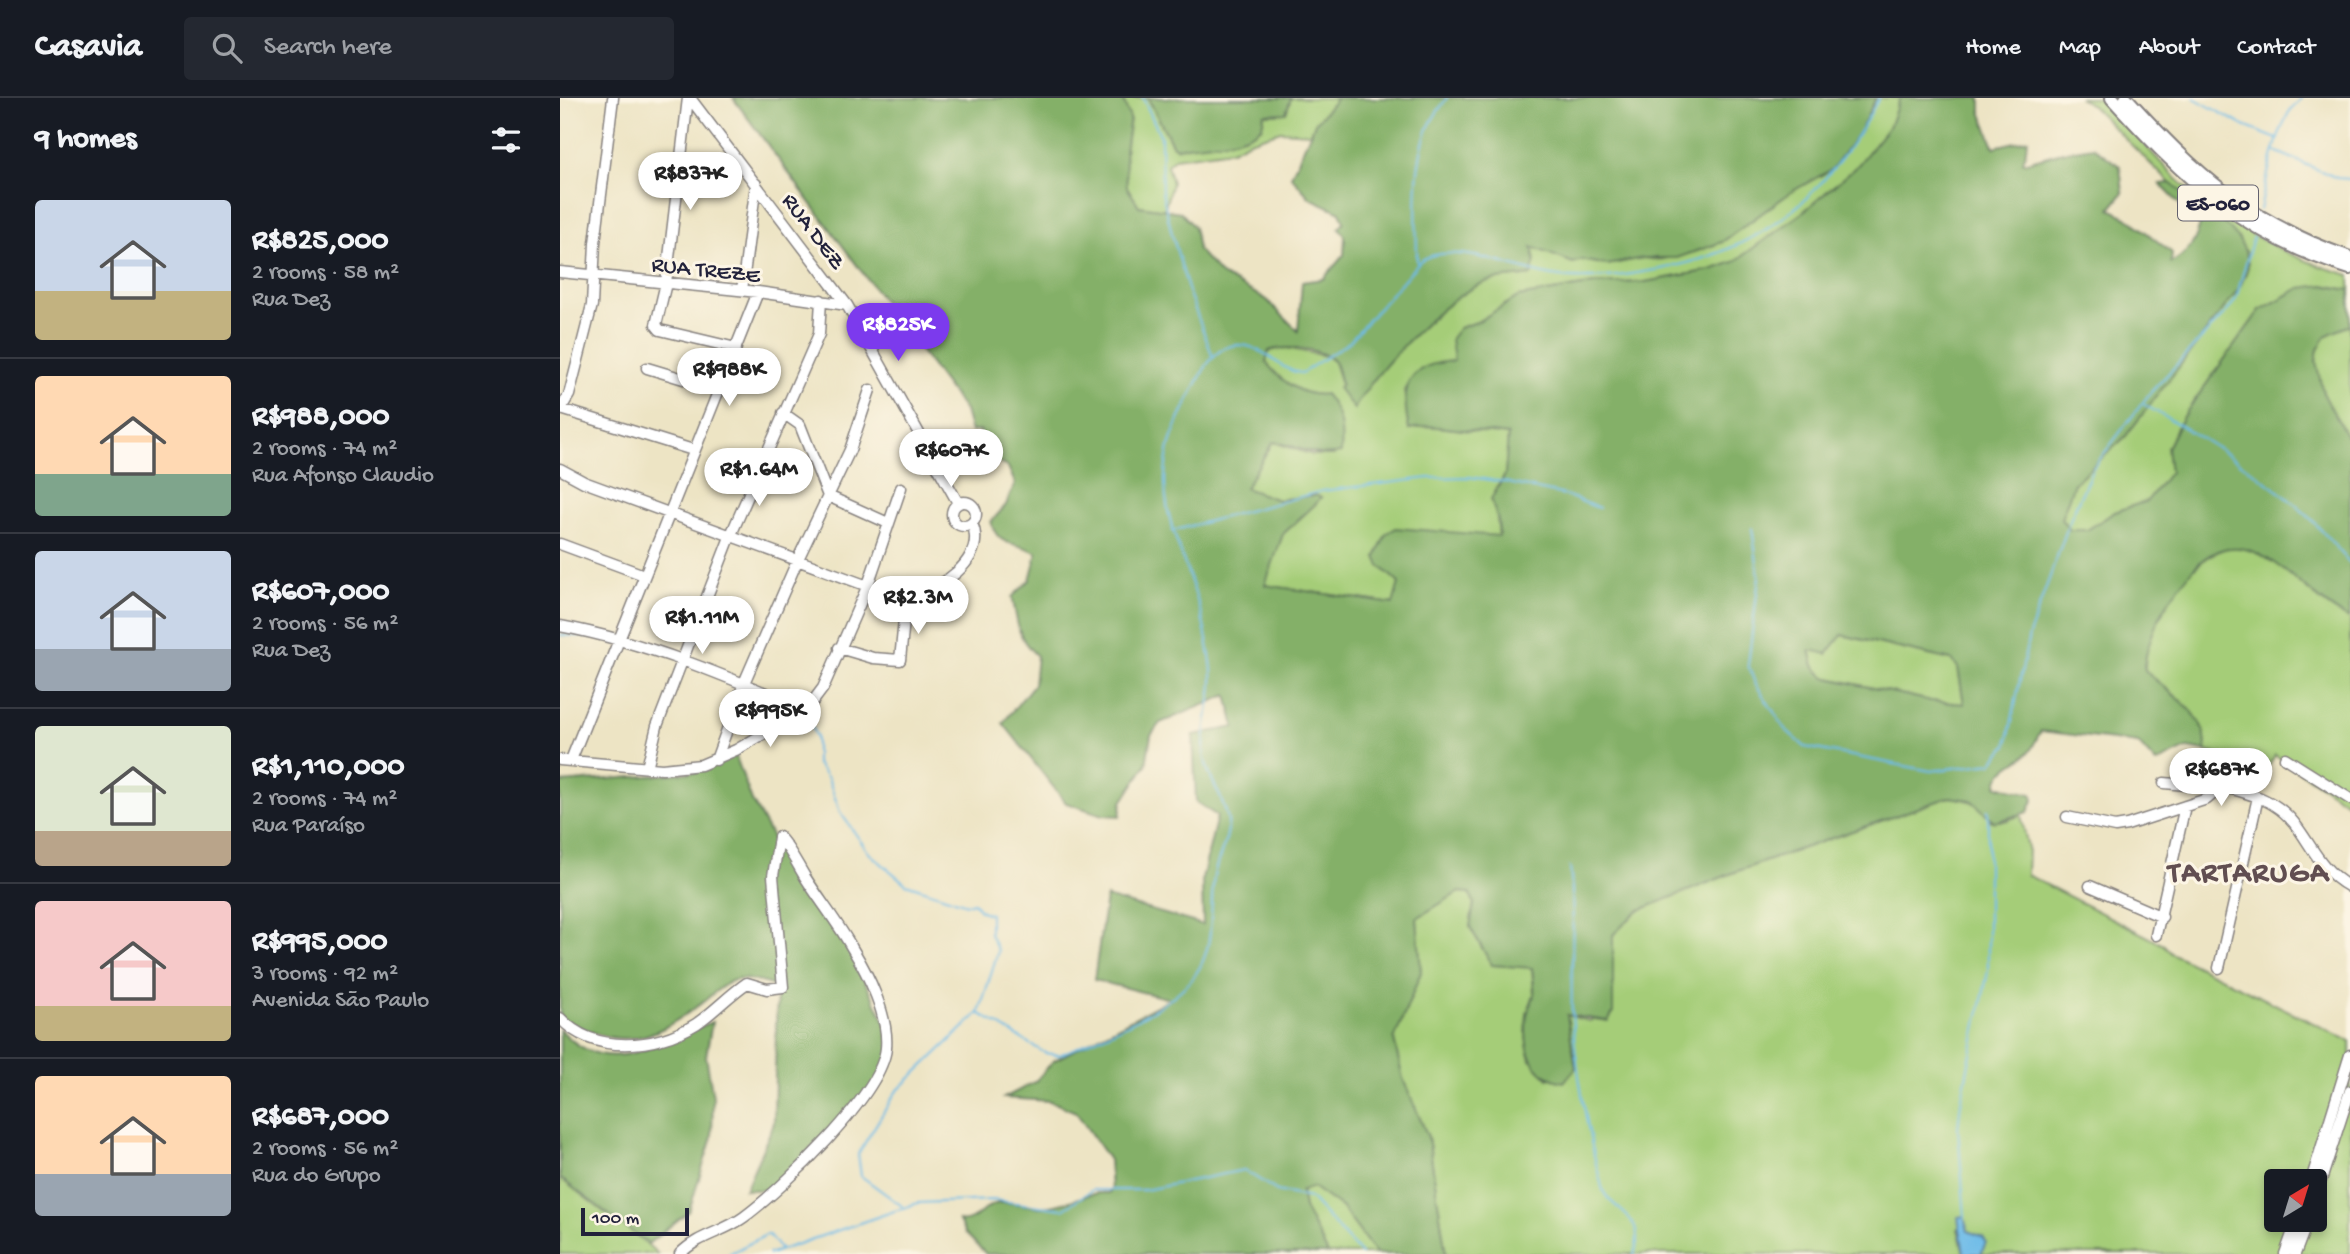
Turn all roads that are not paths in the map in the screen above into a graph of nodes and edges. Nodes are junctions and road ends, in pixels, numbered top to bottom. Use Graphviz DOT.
graph roads {
  1 [pos="613,98"];
  2 [pos="689,98"];
  3 [pos="2112,98"];
  4 [pos="2126,98"];
  5 [pos="756,184"];
  6 [pos="2350,258"];
  7 [pos="2350,268"];
  8 [pos="560,272"];
  9 [pos="594,276"];
  10 [pos="666,283"];
  11 [pos="742,290"];
  12 [pos="758,292"];
  13 [pos="821,300"];
  14 [pos="847,306"];
  15 [pos="736,348"];
  16 [pos="647,368"];
  17 [pos="720,390"];
  18 [pos="870,390"];
  19 [pos="561,410"];
  20 [pos="783,413"];
  21 [pos="693,450"];
  22 [pos="560,469"];
  23 [pos="901,488"];
  24 [pos="828,496"];
  25 [pos="958,503"];
  26 [pos="669,512"];
  27 [pos="888,523"];
  28 [pos="972,523"];
  29 [pos="730,537"];
  30 [pos="560,544"];
  31 [pos="798,559"];
  32 [pos="644,575"];
  33 [pos="868,585"];
  34 [pos="906,600"];
  35 [pos="560,626"];
  36 [pos="618,639"];
  37 [pos="839,648"];
  38 [pos="684,660"];
  39 [pos="744,683"];
  40 [pos="806,710"];
  41 [pos="2285,758"];
  42 [pos="565,760"];
  43 [pos="716,760"];
  44 [pos="647,768"];
  45 [pos="2164,783"];
  46 [pos="2221,788"];
  47 [pos="2258,797"];
  48 [pos="2350,799"];
  49 [pos="2185,806"];
  50 [pos="2067,817"];
  51 [pos="2090,886"];
  52 [pos="2350,887"];
  53 [pos="2162,917"];
  54 [pos="2156,935"];
  55 [pos="2219,968"];
  56 [pos="560,1018"];
  57 [pos="2350,1055"];
  58 [pos="2350,1091"];
  59 [pos="2315,1169"];
  60 [pos="2325,1169"];
  61 [pos="2293,1232"];
  62 [pos="2303,1232"];
  63 [pos="680,1254"];
  64 [pos="2285,1254"];
  65 [pos="2295,1254"];
  1 -- 9 [label="street"];
  2 -- 5 [label="street, RUA DEZ"];
  2 -- 10 [label="street"];
  3 -- 7 [label="main road, ES-060"];
  4 -- 6 [label="main road, ES-060"];
  5 -- 11 [label="street"];
  5 -- 14 [label="street, RUA DEZ"];
  8 -- 9 [label="street, RUA TREZE"];
  9 -- 10 [label="street, RUA TREZE"];
  9 -- 19 [label="street"];
  10 -- 11 [label="street, RUA TREZE"];
  10 -- 15 [label="street"];
  11 -- 12 [label="street, RUA TREZE"];
  12 -- 13 [label="street, RUA TREZE"];
  12 -- 15 [label="street"];
  13 -- 14 [label="street, RUA TREZE"];
  13 -- 20 [label="street"];
  14 -- 25 [label="street, RUA DEZ"];
  15 -- 17 [label="street"];
  16 -- 17 [label="street"];
  17 -- 21 [label="street"];
  18 -- 24 [label="street"];
  19 -- 21 [label="street"];
  20 -- 24 [label="street"];
  20 -- 29 [label="street"];
  21 -- 26 [label="street"];
  22 -- 26 [label="street"];
  23 -- 27 [label="street"];
  24 -- 27 [label="street"];
  24 -- 31 [label="street"];
  25 -- 28 [label="street"];
  25 -- 28 [label="street"];
  26 -- 29 [label="street"];
  26 -- 32 [label="street"];
  27 -- 33 [label="street"];
  28 -- 34 [label="street"];
  29 -- 31 [label="street"];
  29 -- 38 [label="street"];
  30 -- 32 [label="street"];
  31 -- 33 [label="street"];
  31 -- 39 [label="street"];
  32 -- 36 [label="street"];
  33 -- 34 [label="street"];
  33 -- 37 [label="street"];
  34 -- 37 [label="street"];
  35 -- 36 [label="street"];
  36 -- 38 [label="street"];
  36 -- 42 [label="street"];
  37 -- 40 [label="street"];
  38 -- 39 [label="street"];
  38 -- 44 [label="street"];
  39 -- 40 [label="street"];
  39 -- 43 [label="street"];
  40 -- 43 [label="street"];
  41 -- 48 [label="street"];
  42 -- 44 [label="street"];
  43 -- 44 [label="street"];
  45 -- 46 [label="street"];
  46 -- 47 [label="street"];
  46 -- 49 [label="street"];
  47 -- 52 [label="street"];
  47 -- 55 [label="street"];
  49 -- 50 [label="street"];
  49 -- 53 [label="street"];
  51 -- 53 [label="street"];
  53 -- 54 [label="street"];
  56 -- 63 [label="street"];
  57 -- 59 [label="street"];
  58 -- 60 [label="street"];
  61 -- 64 [label="street"];
  62 -- 65 [label="street"];
}
